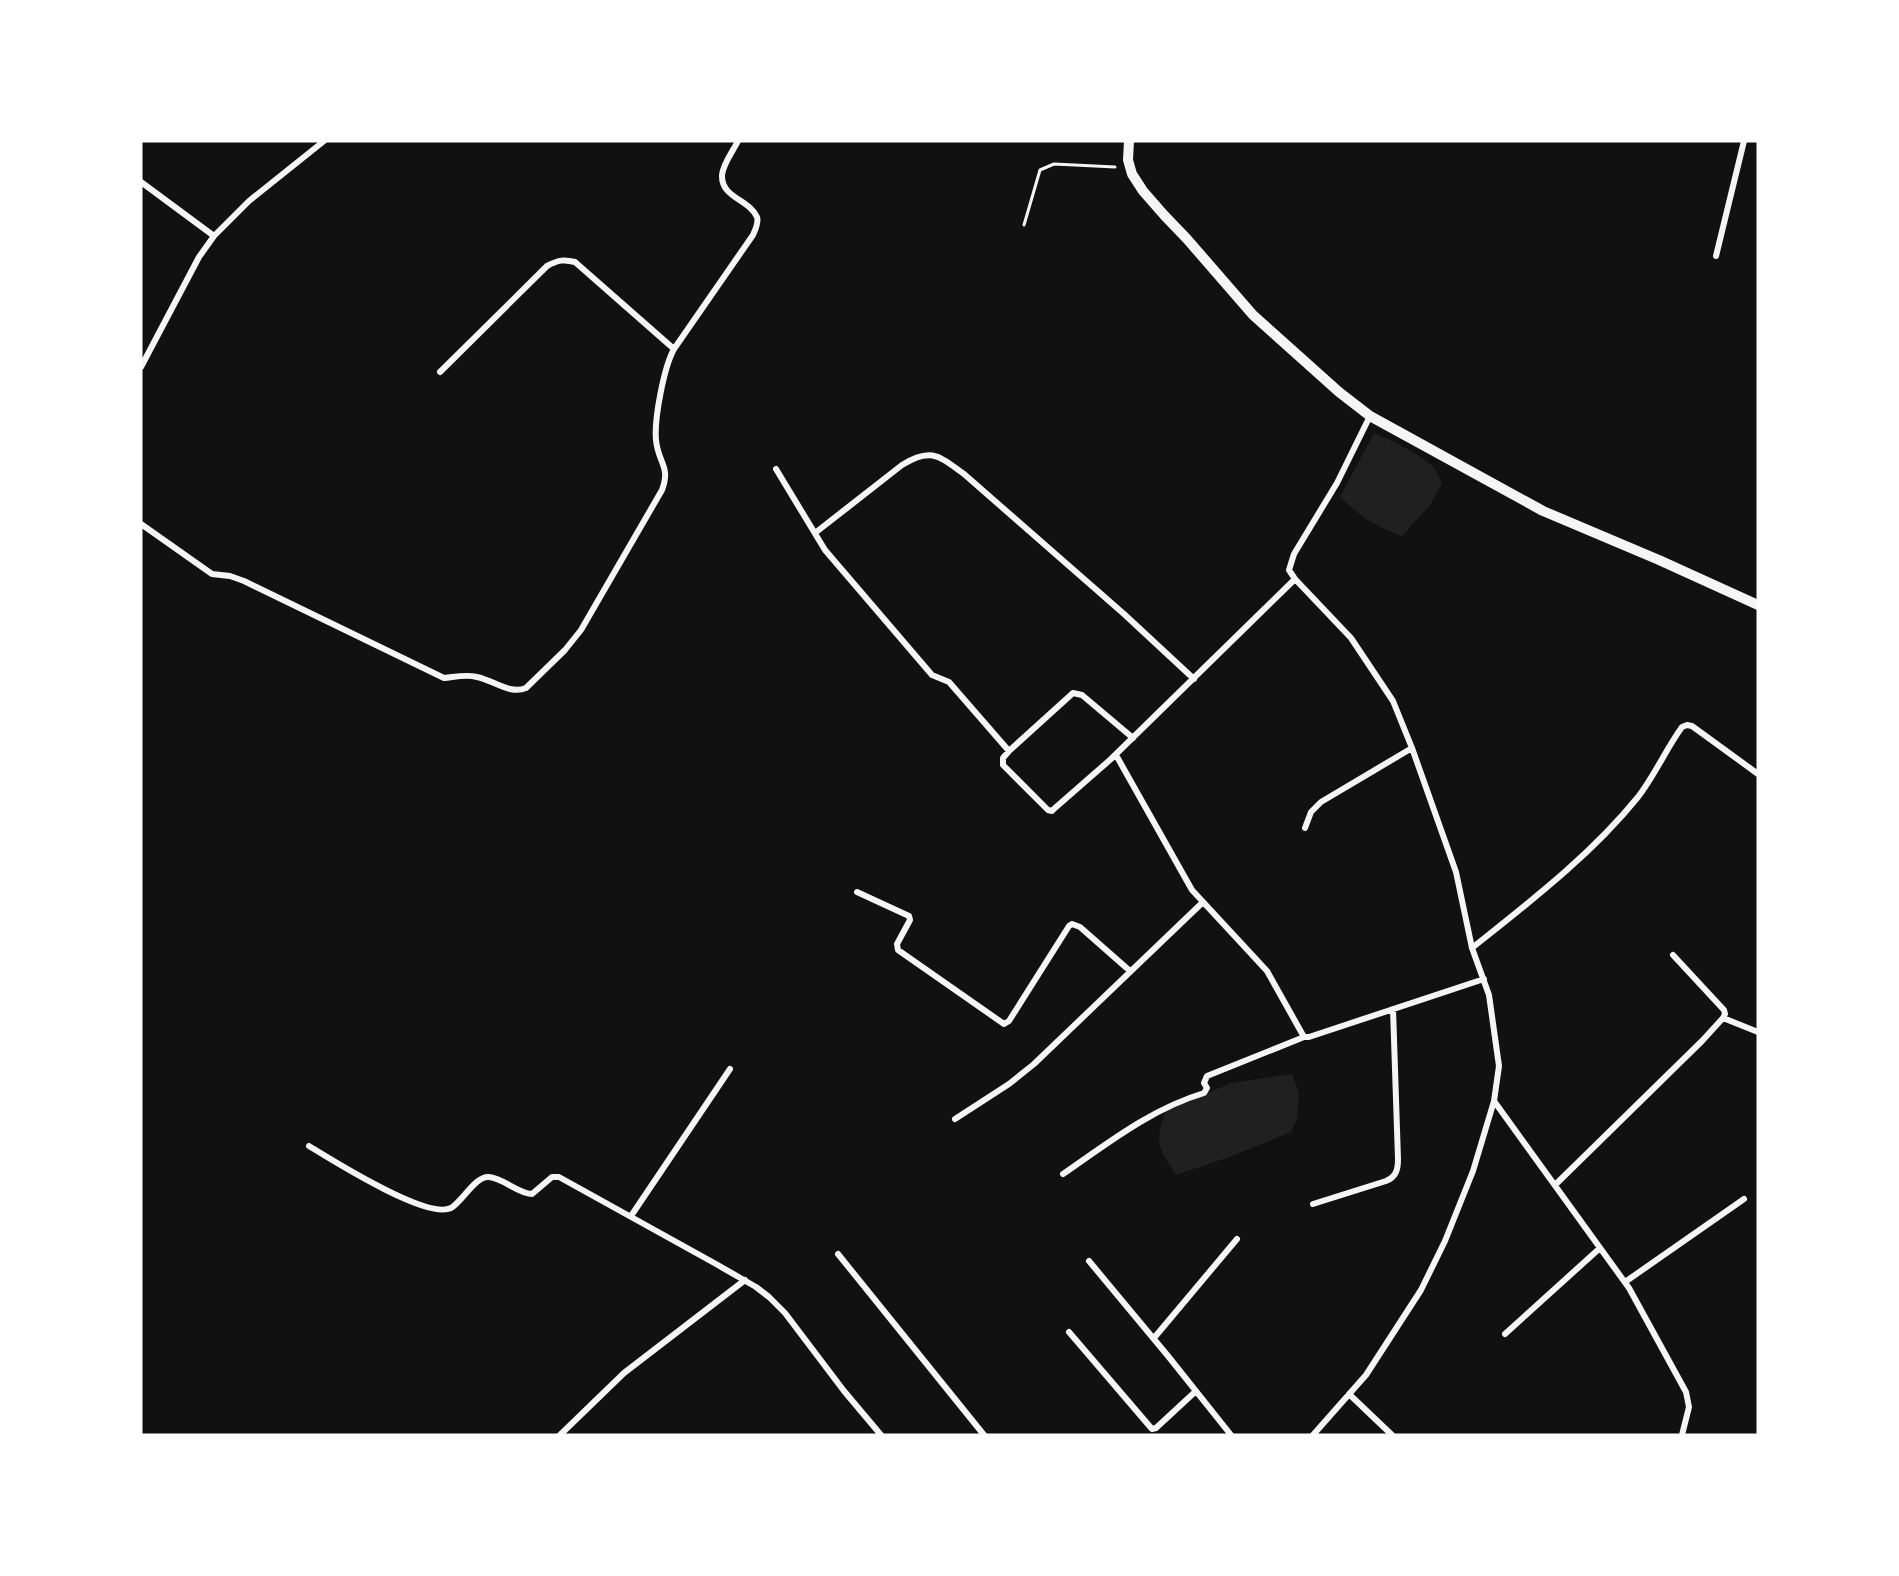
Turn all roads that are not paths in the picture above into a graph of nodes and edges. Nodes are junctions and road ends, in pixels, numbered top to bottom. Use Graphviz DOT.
graph roads {
  1 [pos="324,141"];
  2 [pos="738,141"];
  3 [pos="1130,141"];
  4 [pos="1744,141"];
  5 [pos="141,182"];
  6 [pos="214,236"];
  7 [pos="1716,256"];
  8 [pos="674,349"];
  9 [pos="141,367"];
  10 [pos="440,372"];
  11 [pos="1370,416"];
  12 [pos="776,469"];
  13 [pos="141,524"];
  14 [pos="815,534"];
  15 [pos="1295,579"];
  16 [pos="1758,605"];
  17 [pos="1194,679"];
  18 [pos="1133,738"];
  19 [pos="1412,748"];
  20 [pos="1009,751"];
  21 [pos="1116,754"];
  22 [pos="1758,774"];
  23 [pos="1305,828"];
  24 [pos="858,892"];
  25 [pos="1202,903"];
  26 [pos="1472,948"];
  27 [pos="1673,955"];
  28 [pos="1130,971"];
  29 [pos="1484,979"];
  30 [pos="1393,1009"];
  31 [pos="1723,1018"];
  32 [pos="1758,1032"];
  33 [pos="1304,1037"];
  34 [pos="730,1069"];
  35 [pos="1494,1101"];
  36 [pos="955,1119"];
  37 [pos="309,1146"];
  38 [pos="1063,1174"];
  39 [pos="1555,1185"];
  40 [pos="1744,1199"];
  41 [pos="1313,1204"];
  42 [pos="631,1216"];
  43 [pos="1237,1239"];
  44 [pos="1600,1248"];
  45 [pos="838,1254"];
  46 [pos="1089,1261"];
  47 [pos="745,1280"];
  48 [pos="1625,1282"];
  49 [pos="1069,1332"];
  50 [pos="1505,1334"];
  51 [pos="1154,1338"];
  52 [pos="1196,1391"];
  53 [pos="1349,1394"];
  54 [pos="560,1435"];
  55 [pos="881,1435"];
  56 [pos="984,1435"];
  57 [pos="1231,1435"];
  58 [pos="1313,1435"];
  59 [pos="1392,1435"];
  60 [pos="1682,1435"];
  1 -- 6 [label="street"];
  2 -- 8 [label="street"];
  3 -- 11 [label="street"];
  4 -- 7 [label="street"];
  5 -- 6 [label="street"];
  6 -- 9 [label="street"];
  8 -- 10 [label="street"];
  8 -- 13 [label="street"];
  11 -- 15 [label="street"];
  11 -- 16 [label="street"];
  12 -- 14 [label="street"];
  14 -- 17 [label="street"];
  14 -- 20 [label="street"];
  15 -- 17 [label="street"];
  15 -- 19 [label="street"];
  17 -- 18 [label="street"];
  18 -- 20 [label="street"];
  18 -- 21 [label="street"];
  19 -- 23 [label="street"];
  19 -- 26 [label="street"];
  20 -- 21 [label="street"];
  21 -- 25 [label="street"];
  22 -- 26 [label="street"];
  24 -- 28 [label="street"];
  25 -- 28 [label="street"];
  25 -- 33 [label="street"];
  26 -- 29 [label="street"];
  27 -- 31 [label="street"];
  28 -- 36 [label="street"];
  29 -- 30 [label="street"];
  29 -- 35 [label="street"];
  30 -- 33 [label="street"];
  30 -- 41 [label="street"];
  31 -- 32 [label="street"];
  31 -- 39 [label="street"];
  33 -- 38 [label="street"];
  34 -- 42 [label="street"];
  35 -- 39 [label="street"];
  35 -- 53 [label="street"];
  37 -- 42 [label="street"];
  39 -- 44 [label="street"];
  40 -- 48 [label="street"];
  42 -- 47 [label="street"];
  43 -- 51 [label="street"];
  44 -- 48 [label="street"];
  44 -- 50 [label="street"];
  45 -- 56 [label="street"];
  46 -- 51 [label="street"];
  47 -- 54 [label="street"];
  47 -- 55 [label="street"];
  48 -- 60 [label="street"];
  49 -- 52 [label="street"];
  51 -- 52 [label="street"];
  52 -- 57 [label="street"];
  53 -- 58 [label="street"];
  53 -- 59 [label="street"];
}
